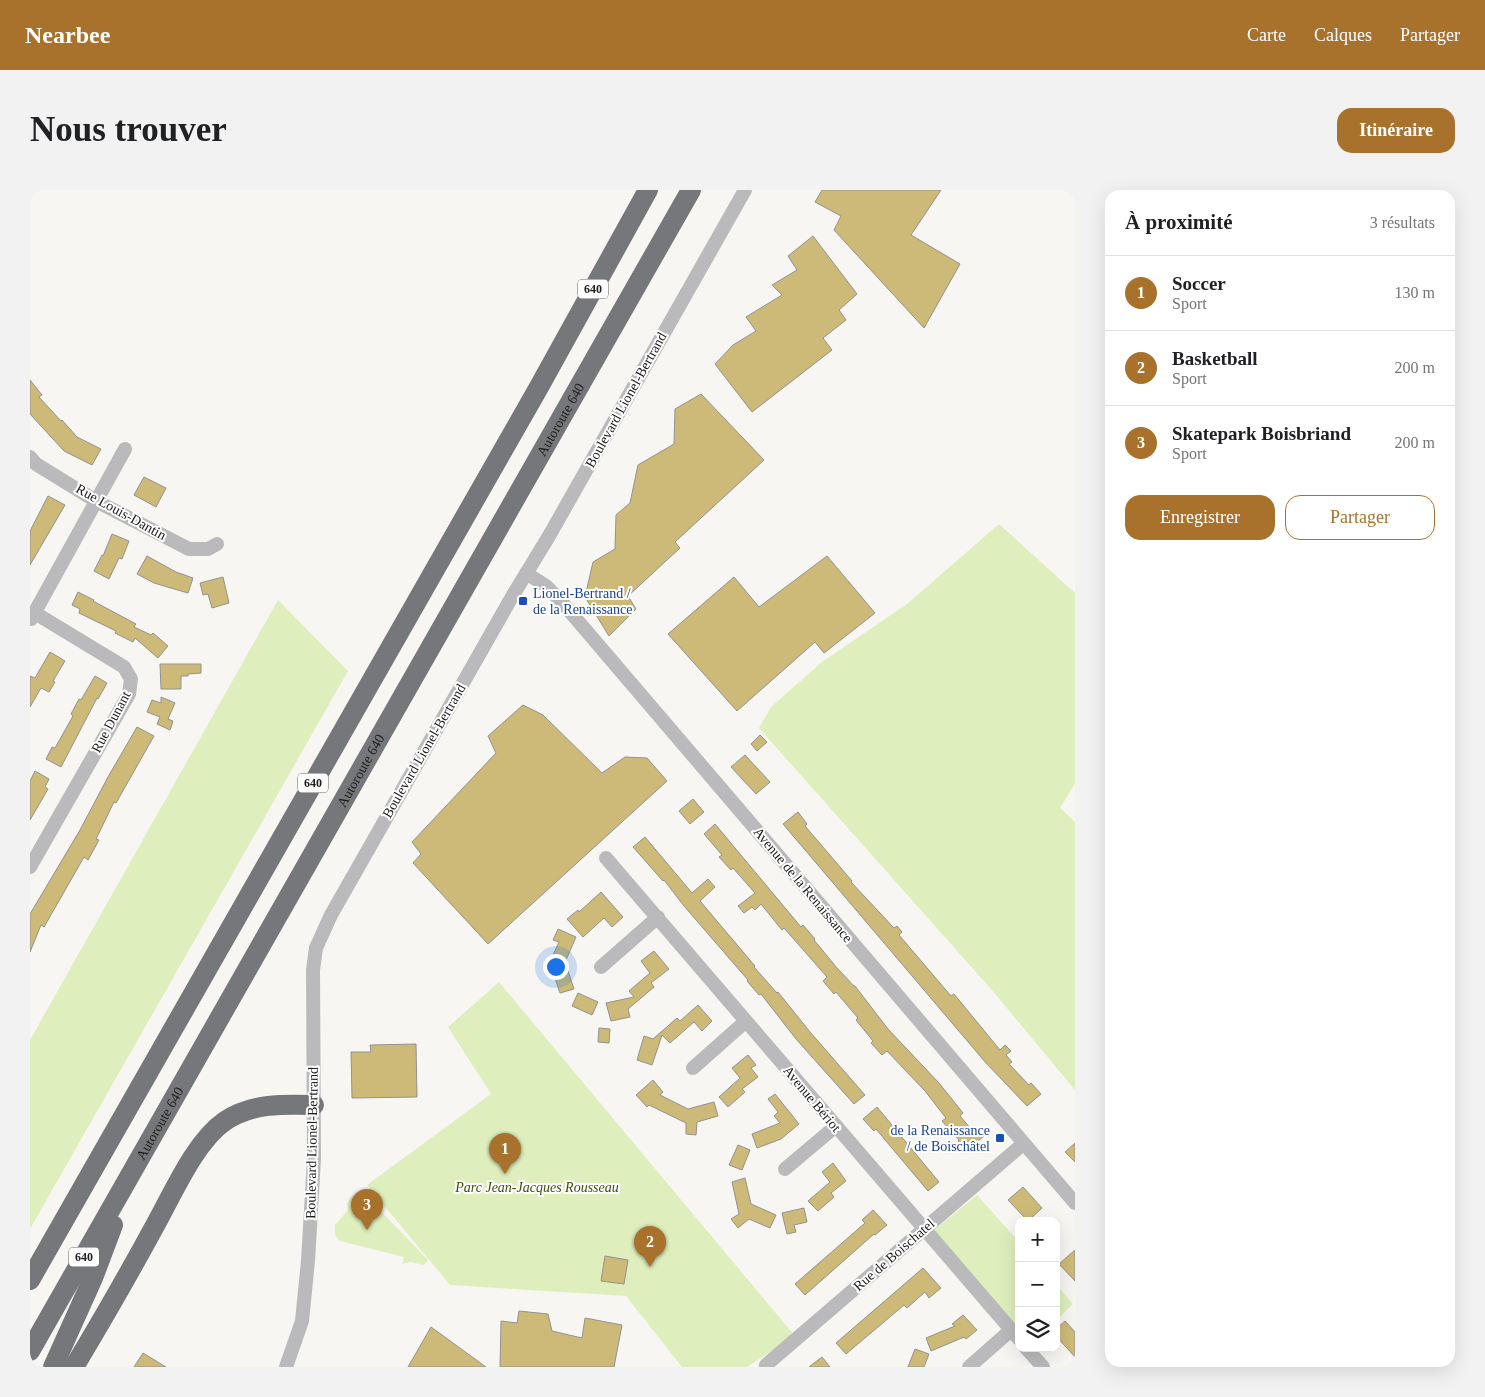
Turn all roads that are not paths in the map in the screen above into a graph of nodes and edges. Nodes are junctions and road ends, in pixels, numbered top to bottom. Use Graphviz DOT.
graph roads {
  1 [pos="648,190"];
  2 [pos="691,190"];
  3 [pos="745,190"];
  4 [pos="125,449"];
  5 [pos="30,457"];
  6 [pos="96,501"];
  7 [pos="217,544"];
  8 [pos="526,573"];
  9 [pos="32,617"];
  10 [pos="606,858"];
  11 [pos="30,868"];
  12 [pos="658,917"];
  13 [pos="601,967"];
  14 [pos="746,1021"];
  15 [pos="693,1068"];
  16 [pos="314,1105"];
  17 [pos="836,1126"];
  18 [pos="1023,1144"];
  19 [pos="136,1162"];
  20 [pos="785,1170"];
  21 [pos="1075,1204"];
  22 [pos="924,1229"];
  23 [pos="30,1280"];
  24 [pos="1015,1335"];
  25 [pos="30,1351"];
  26 [pos="1030,1352"];
  27 [pos="766,1366"];
  28 [pos="53,1367"];
  29 [pos="74,1367"];
  30 [pos="286,1367"];
  31 [pos="969,1367"];
  32 [pos="1043,1367"];
  1 -- 23 [label="highway, 640"];
  2 -- 19 [label="highway, Autoroute 640 / 640"];
  3 -- 8 [label="street, Boulevard Lionel-Bertrand"];
  4 -- 6 [label="street"];
  5 -- 6 [label="street, Rue Louis-Dantin"];
  6 -- 7 [label="street, Rue Louis-Dantin"];
  6 -- 9 [label="street"];
  8 -- 16 [label="street, Boulevard Lionel-Bertrand"];
  8 -- 18 [label="street, Avenue de la Renaissance"];
  9 -- 11 [label="street, Rue Dunant"];
  10 -- 12 [label="street, Avenue Bériot"];
  12 -- 13 [label="street"];
  12 -- 14 [label="street, Avenue Bériot"];
  14 -- 15 [label="street"];
  14 -- 17 [label="street, Avenue Bériot"];
  16 -- 29 [label="highway"];
  16 -- 30 [label="street, Boulevard Lionel-Bertrand"];
  17 -- 20 [label="street"];
  17 -- 22 [label="street, Avenue Bériot"];
  18 -- 21 [label="street, Avenue de la Renaissance"];
  18 -- 22 [label="street, Rue de Boischatel"];
  19 -- 25 [label="highway, Autoroute 640 / 640"];
  19 -- 28 [label="highway"];
  22 -- 24 [label="street, Avenue Bériot"];
  22 -- 27 [label="street, Rue de Boischatel"];
  24 -- 31 [label="street"];
  26 -- 32 [label="street"];
}
